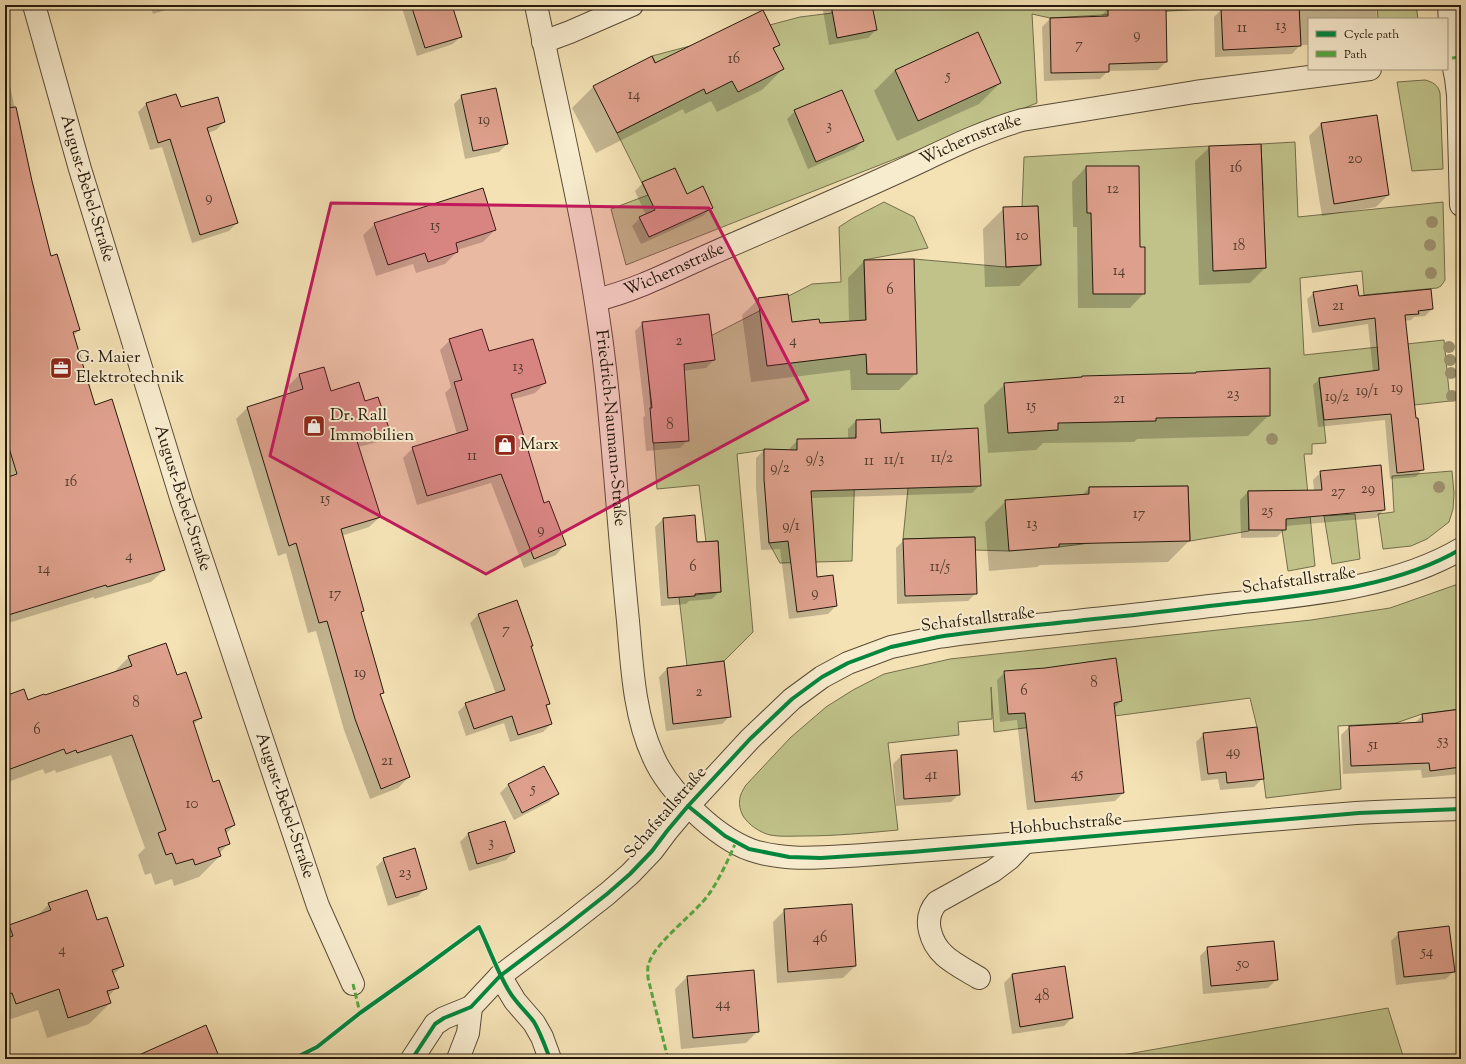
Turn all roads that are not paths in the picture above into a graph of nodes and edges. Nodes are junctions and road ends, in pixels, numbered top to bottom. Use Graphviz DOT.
graph roads {
  1 [pos="34,5"];
  2 [pos="536,5"];
  3 [pos="632,5"];
  4 [pos="1449,5"];
  5 [pos="544,42"];
  6 [pos="1449,59"];
  7 [pos="1363,70"];
  8 [pos="1461,205"];
  9 [pos="596,300"];
  10 [pos="1461,549"];
  11 [pos="688,806"];
  12 [pos="1461,809"];
  13 [pos="1025,842"];
  14 [pos="500,976"];
  15 [pos="979,978"];
  16 [pos="352,984"];
  17 [pos="471,1007"];
  18 [pos="412,1059"];
  19 [pos="458,1059"];
  20 [pos="550,1059"];
  1 -- 16 [label="street, August-Bebel-Straße"];
  2 -- 5 [label="street, Friedrich-Naumann-Straße"];
  3 -- 5 [label="street"];
  4 -- 6 [label="street"];
  5 -- 9 [label="street, Friedrich-Naumann-Straße"];
  6 -- 8 [label="street"];
  7 -- 9 [label="street, Wichernstraße"];
  9 -- 11 [label="street, Friedrich-Naumann-Straße"];
  10 -- 11 [label="street, Schafstallstraße"];
  11 -- 13 [label="street, Hohbuchstraße"];
  11 -- 14 [label="street, Schafstallstraße"];
  12 -- 13 [label="street, Hohbuchstraße"];
  13 -- 15 [label="street"];
  14 -- 17 [label="street, Schafstallstraße"];
  14 -- 20 [label="street"];
  17 -- 18 [label="street, Schafstallstraße"];
  17 -- 19 [label="street"];
}
